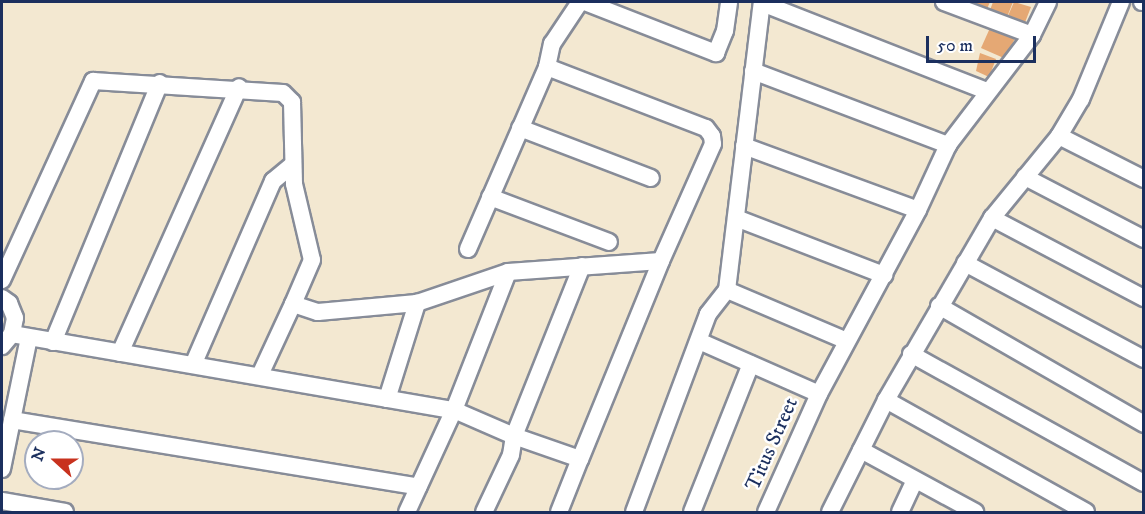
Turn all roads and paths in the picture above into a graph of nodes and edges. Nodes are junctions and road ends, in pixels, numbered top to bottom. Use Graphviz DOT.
graph roads {
  1 [pos="580,2"];
  2 [pos="585,2"];
  3 [pos="729,2"];
  4 [pos="762,2"];
  5 [pos="944,2"];
  6 [pos="1048,2"];
  7 [pos="1121,2"];
  8 [pos="1032,35"];
  9 [pos="547,67"];
  10 [pos="753,71"];
  11 [pos="160,83"];
  12 [pos="239,87"];
  13 [pos="987,90"];
  14 [pos="520,128"];
  15 [pos="1059,136"];
  16 [pos="948,145"];
  17 [pos="744,146"];
  18 [pos="293,164"];
  19 [pos="1025,177"];
  20 [pos="651,178"];
  21 [pos="1143,179"];
  22 [pos="490,197"];
  23 [pos="918,210"];
  24 [pos="736,218"];
  25 [pos="992,218"];
  26 [pos="1143,239"];
  27 [pos="609,242"];
  28 [pos="468,249"];
  29 [pos="661,261"];
  30 [pos="965,263"];
  31 [pos="582,266"];
  32 [pos="508,272"];
  33 [pos="884,275"];
  34 [pos="2,280"];
  35 [pos="727,290"];
  36 [pos="2,298"];
  37 [pos="1143,298"];
  38 [pos="417,303"];
  39 [pos="293,304"];
  40 [pos="939,306"];
  41 [pos="29,338"];
  42 [pos="7,340"];
  43 [pos="699,341"];
  44 [pos="847,341"];
  45 [pos="53,342"];
  46 [pos="120,353"];
  47 [pos="911,354"];
  48 [pos="1143,359"];
  49 [pos="751,364"];
  50 [pos="193,365"];
  51 [pos="260,375"];
  52 [pos="819,394"];
  53 [pos="387,399"];
  54 [pos="886,400"];
  55 [pos="454,410"];
  56 [pos="12,420"];
  57 [pos="1143,424"];
  58 [pos="514,436"];
  59 [pos="861,450"];
  60 [pos="580,459"];
  61 [pos="2,469"];
  62 [pos="915,480"];
  63 [pos="1143,483"];
  64 [pos="419,487"];
  65 [pos="2,501"];
  66 [pos="965,510"];
  67 [pos="65,513"];
  68 [pos="407,513"];
  69 [pos="484,513"];
  70 [pos="559,513"];
  71 [pos="634,513"];
  72 [pos="692,513"];
  73 [pos="766,513"];
  74 [pos="830,513"];
  75 [pos="900,513"];
  76 [pos="1086,513"];
  1 -- 9 [label="street"];
  2 -- 3 [label="street"];
  4 -- 10 [label="street"];
  4 -- 13 [label="street"];
  5 -- 8 [label="street"];
  6 -- 8 [label="street, Titus Street"];
  7 -- 15 [label="street"];
  8 -- 13 [label="street, Titus Street"];
  9 -- 14 [label="street"];
  9 -- 29 [label="street"];
  10 -- 16 [label="street"];
  10 -- 17 [label="street"];
  11 -- 12 [label="street"];
  11 -- 34 [label="street"];
  11 -- 45 [label="street"];
  12 -- 18 [label="street"];
  12 -- 46 [label="street"];
  13 -- 16 [label="street, Titus Street"];
  14 -- 20 [label="street"];
  14 -- 22 [label="street"];
  15 -- 19 [label="street"];
  15 -- 21 [label="street"];
  16 -- 23 [label="street, Titus Street"];
  17 -- 23 [label="street"];
  17 -- 24 [label="street"];
  18 -- 39 [label="street"];
  18 -- 50 [label="street"];
  19 -- 25 [label="street"];
  19 -- 26 [label="street"];
  22 -- 27 [label="street"];
  22 -- 28 [label="street"];
  23 -- 33 [label="street, Titus Street"];
  24 -- 33 [label="street"];
  24 -- 35 [label="street"];
  25 -- 30 [label="street"];
  25 -- 37 [label="street"];
  29 -- 31 [label="street"];
  29 -- 60 [label="street"];
  30 -- 40 [label="street"];
  30 -- 48 [label="street"];
  31 -- 32 [label="street"];
  31 -- 58 [label="street"];
  32 -- 38 [label="street"];
  32 -- 55 [label="street"];
  33 -- 44 [label="street, Titus Street"];
  35 -- 43 [label="street"];
  35 -- 44 [label="street"];
  36 -- 42 [label="street"];
  38 -- 39 [label="street"];
  38 -- 53 [label="street"];
  39 -- 51 [label="street"];
  40 -- 47 [label="street"];
  40 -- 57 [label="street"];
  41 -- 42 [label="street"];
  41 -- 45 [label="street"];
  41 -- 56 [label="street"];
  43 -- 49 [label="street"];
  43 -- 71 [label="street"];
  44 -- 52 [label="street, Titus Street"];
  45 -- 46 [label="street"];
  46 -- 50 [label="street"];
  47 -- 54 [label="street"];
  47 -- 63 [label="street"];
  49 -- 52 [label="street"];
  49 -- 72 [label="street"];
  50 -- 51 [label="street"];
  51 -- 53 [label="street"];
  52 -- 73 [label="street, Titus Street"];
  53 -- 55 [label="street"];
  54 -- 59 [label="street"];
  54 -- 76 [label="street"];
  55 -- 58 [label="street"];
  55 -- 64 [label="street"];
  56 -- 61 [label="street"];
  56 -- 64 [label="street"];
  58 -- 60 [label="street"];
  58 -- 69 [label="street"];
  59 -- 62 [label="street"];
  59 -- 74 [label="street"];
  60 -- 70 [label="street"];
  62 -- 66 [label="street"];
  62 -- 75 [label="street"];
  64 -- 68 [label="street"];
  65 -- 67 [label="street"];
}
